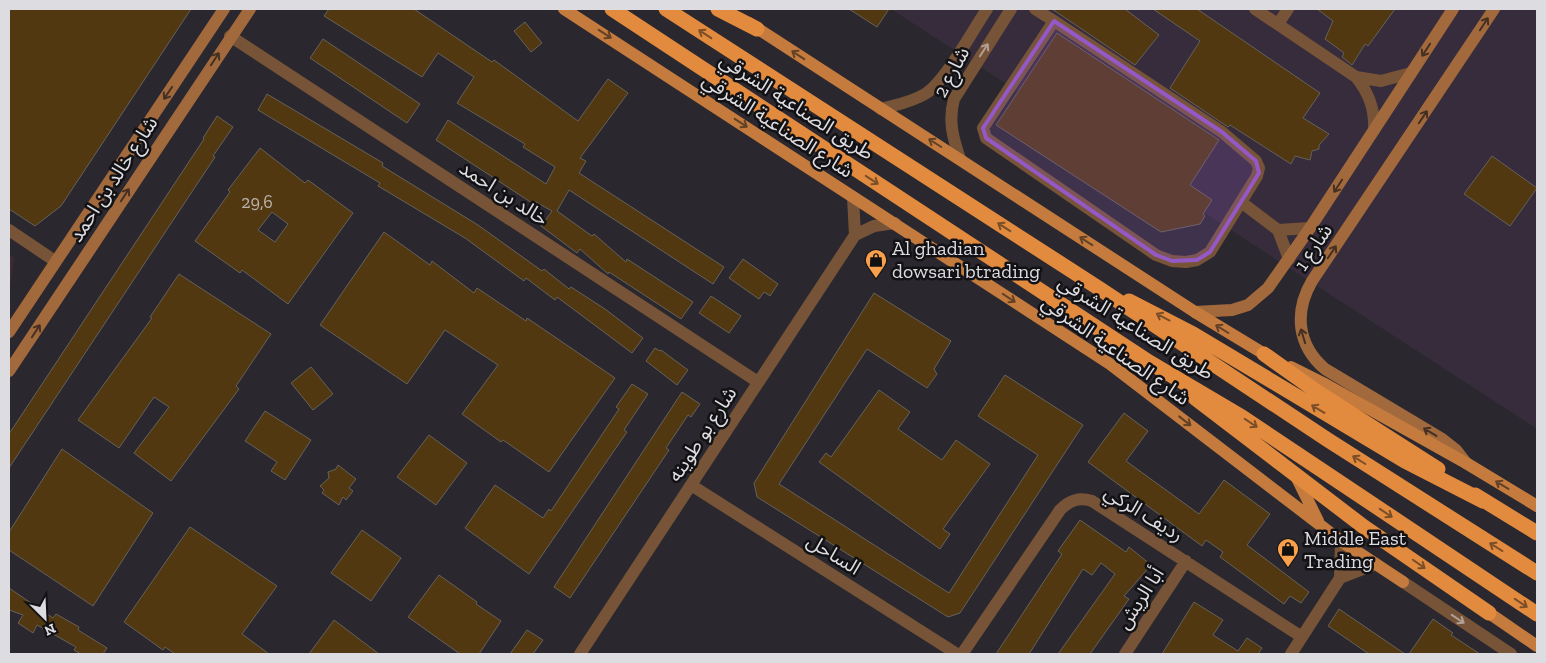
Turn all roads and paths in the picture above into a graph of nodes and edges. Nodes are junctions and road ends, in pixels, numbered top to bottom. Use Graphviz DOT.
graph roads {
  1 [pos="216,9"];
  2 [pos="224,9"];
  3 [pos="250,9"];
  4 [pos="564,9"];
  5 [pos="612,9"];
  6 [pos="666,9"];
  7 [pos="718,9"];
  8 [pos="730,9"];
  9 [pos="987,9"];
  10 [pos="1011,9"];
  11 [pos="1035,9"];
  12 [pos="1255,9"];
  13 [pos="1288,9"];
  14 [pos="1453,9"];
  15 [pos="1494,9"];
  16 [pos="1054,21"];
  17 [pos="215,22"];
  18 [pos="1278,24"];
  19 [pos="757,29"];
  20 [pos="230,36"];
  21 [pos="1411,73"];
  22 [pos="1356,77"];
  23 [pos="881,109"];
  24 [pos="1374,130"];
  25 [pos="960,158"];
  26 [pos="853,196"];
  27 [pos="1240,202"];
  28 [pos="896,223"];
  29 [pos="1310,228"];
  30 [pos="9,230"];
  31 [pos="1278,230"];
  32 [pos="856,235"];
  33 [pos="1290,259"];
  34 [pos="56,261"];
  35 [pos="1100,288"];
  36 [pos="1194,312"];
  37 [pos="9,332"];
  38 [pos="1264,354"];
  39 [pos="1149,362"];
  40 [pos="9,371"];
  41 [pos="758,382"];
  42 [pos="1466,463"];
  43 [pos="1295,474"];
  44 [pos="691,485"];
  45 [pos="1483,501"];
  46 [pos="1537,506"];
  47 [pos="1320,524"];
  48 [pos="1537,533"];
  49 [pos="1342,541"];
  50 [pos="1186,561"];
  51 [pos="1376,564"];
  52 [pos="1537,573"];
  53 [pos="1340,578"];
  54 [pos="1403,582"];
  55 [pos="1489,613"];
  56 [pos="1537,614"];
  57 [pos="1302,637"];
  58 [pos="1537,646"];
  59 [pos="580,654"];
  60 [pos="957,654"];
  61 [pos="962,654"];
  62 [pos="1125,654"];
  63 [pos="1291,654"];
  64 [pos="1511,654"];
  1 -- 17 [label="street"];
  2 -- 17 [label="street, شارع خالد بن احمد"];
  3 -- 20 [label="street, شارع خالد بن احمد"];
  4 -- 26 [label="main road, شارع الصناعية الشرقي, one-way"];
  5 -- 39 [label="highway, طريق الصناعية الشرقي, one-way"];
  35 -- 6 [label="highway, طريق الصناعية الشرقي, one-way"];
  7 -- 19 [label="highway"];
  8 -- 19 [label="main road"];
  9 -- 23 [label="street, شارع 2"];
  25 -- 10 [label="street, شارع 2, one-way"];
  11 -- 16 [label="street"];
  12 -- 18 [label="street"];
  13 -- 18 [label="street"];
  14 -- 21 [label="street, شارع 1, one-way"];
  42 -- 15 [label="street, شارع 1, one-way"];
  16 -- 27 [label="street"];
  16 -- 27 [label="street"];
  17 -- 34 [label="street, شارع خالد بن احمد, one-way"];
  18 -- 22 [label="street"];
  23 -- 19 [label="main road, one-way"];
  40 -- 20 [label="street, شارع خالد بن احمد, one-way"];
  20 -- 41 [label="street, خالد بن احمد"];
  21 -- 22 [label="street"];
  21 -- 24 [label="street, شارع 1"];
  22 -- 24 [label="street"];
  25 -- 23 [label="main road, one-way"];
  24 -- 29 [label="street, شارع 1, one-way"];
  36 -- 25 [label="main road, one-way"];
  26 -- 28 [label="main road, شارع الصناعية الشرقي"];
  26 -- 32 [label="street"];
  27 -- 31 [label="street"];
  28 -- 32 [label="street"];
  28 -- 47 [label="main road, شارع الصناعية الشرقي, one-way"];
  29 -- 31 [label="street, شارع 1"];
  29 -- 33 [label="street, شارع 1"];
  30 -- 34 [label="street"];
  31 -- 33 [label="street, شارع 1"];
  32 -- 41 [label="street, شارع بو طوينه"];
  33 -- 36 [label="street, شارع 1"];
  34 -- 37 [label="street, شارع خالد بن احمد"];
  45 -- 35 [label="highway, one-way"];
  52 -- 35 [label="highway, طريق الصناعية الشرقي, one-way"];
  38 -- 36 [label="main road, one-way"];
  38 -- 42 [label="main road"];
  38 -- 45 [label="highway"];
  39 -- 43 [label="highway"];
  39 -- 56 [label="highway, طريق الصناعية الشرقي, one-way"];
  41 -- 44 [label="street, شارع بو طوينه"];
  46 -- 42 [label="main road, one-way"];
  43 -- 47 [label="main road"];
  43 -- 55 [label="highway, one-way"];
  44 -- 59 [label="street, شارع بو طوينه"];
  44 -- 60 [label="street, الساحل"];
  45 -- 48 [label="highway"];
  47 -- 49 [label="main road, شارع الصناعية الشرقي"];
  49 -- 51 [label="main road, شارع الصناعية الشرقي"];
  49 -- 53 [label="street"];
  50 -- 57 [label="street, رديف الركي"];
  50 -- 61 [label="street, رديف الركي"];
  50 -- 62 [label="street, أبا الريش"];
  51 -- 53 [label="street"];
  51 -- 54 [label="main road, شارع الصناعية الشرقي"];
  53 -- 57 [label="street"];
  54 -- 64 [label="street, شارع الصناعية الشرقي, one-way"];
  55 -- 58 [label="main road"];
  57 -- 63 [label="street"];
}
